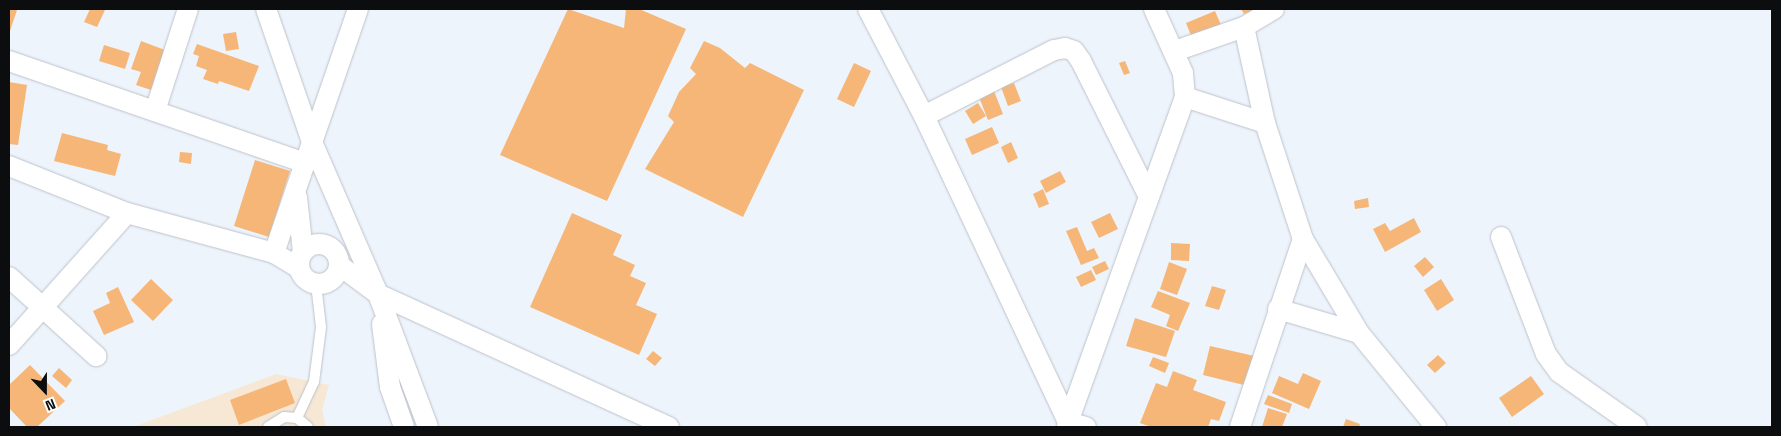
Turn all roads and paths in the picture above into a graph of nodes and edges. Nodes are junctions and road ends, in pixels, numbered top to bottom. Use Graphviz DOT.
graph roads {
  1 [pos="188,9"];
  2 [pos="266,9"];
  3 [pos="358,9"];
  4 [pos="868,9"];
  5 [pos="1154,9"];
  6 [pos="1274,9"];
  7 [pos="1244,26"];
  8 [pos="1175,51"];
  9 [pos="9,62"];
  10 [pos="1185,97"];
  11 [pos="155,110"];
  12 [pos="924,116"];
  13 [pos="1265,123"];
  14 [pos="312,142"];
  15 [pos="305,162"];
  16 [pos="9,166"];
  17 [pos="296,190"];
  18 [pos="338,197"];
  19 [pos="1149,197"];
  20 [pos="127,213"];
  21 [pos="1501,237"];
  22 [pos="1303,239"];
  23 [pos="274,253"];
  24 [pos="301,260"];
  25 [pos="338,261"];
  26 [pos="9,277"];
  27 [pos="316,284"];
  28 [pos="378,294"];
  29 [pos="43,307"];
  30 [pos="1278,309"];
  31 [pos="1358,333"];
  32 [pos="9,345"];
  33 [pos="96,356"];
  34 [pos="297,418"];
  35 [pos="1073,425"];
  36 [pos="268,427"];
  37 [pos="308,427"];
  38 [pos="404,427"];
  39 [pos="428,427"];
  40 [pos="669,427"];
  41 [pos="1240,427"];
  42 [pos="1436,427"];
  43 [pos="1638,427"];
  1 -- 11 [label="street"];
  2 -- 14 [label="street"];
  3 -- 14 [label="street"];
  4 -- 12 [label="street"];
  5 -- 8 [label="street"];
  6 -- 7 [label="street"];
  7 -- 8 [label="street"];
  7 -- 13 [label="street"];
  8 -- 10 [label="street"];
  9 -- 11 [label="street"];
  10 -- 13 [label="street"];
  10 -- 19 [label="street"];
  11 -- 15 [label="street"];
  12 -- 19 [label="street"];
  12 -- 35 [label="street"];
  13 -- 22 [label="street"];
  14 -- 15 [label="street"];
  14 -- 18 [label="street"];
  15 -- 17 [label="street"];
  16 -- 20 [label="street"];
  17 -- 23 [label="street"];
  17 -- 24 [label="street"];
  18 -- 25 [label="street"];
  18 -- 28 [label="street"];
  19 -- 35 [label="street"];
  20 -- 23 [label="street"];
  20 -- 29 [label="street"];
  21 -- 43 [label="street"];
  22 -- 30 [label="street"];
  22 -- 31 [label="street"];
  23 -- 24 [label="street"];
  24 -- 25 [label="street"];
  24 -- 27 [label="street"];
  25 -- 27 [label="street"];
  25 -- 28 [label="street"];
  26 -- 29 [label="street"];
  27 -- 34 [label="lane"];
  28 -- 38 [label="street"];
  28 -- 39 [label="street"];
  28 -- 40 [label="street"];
  29 -- 32 [label="street"];
  29 -- 33 [label="street"];
  30 -- 31 [label="street"];
  30 -- 41 [label="street"];
  31 -- 42 [label="street"];
  34 -- 36 [label="lane"];
  34 -- 37 [label="lane"];
}
